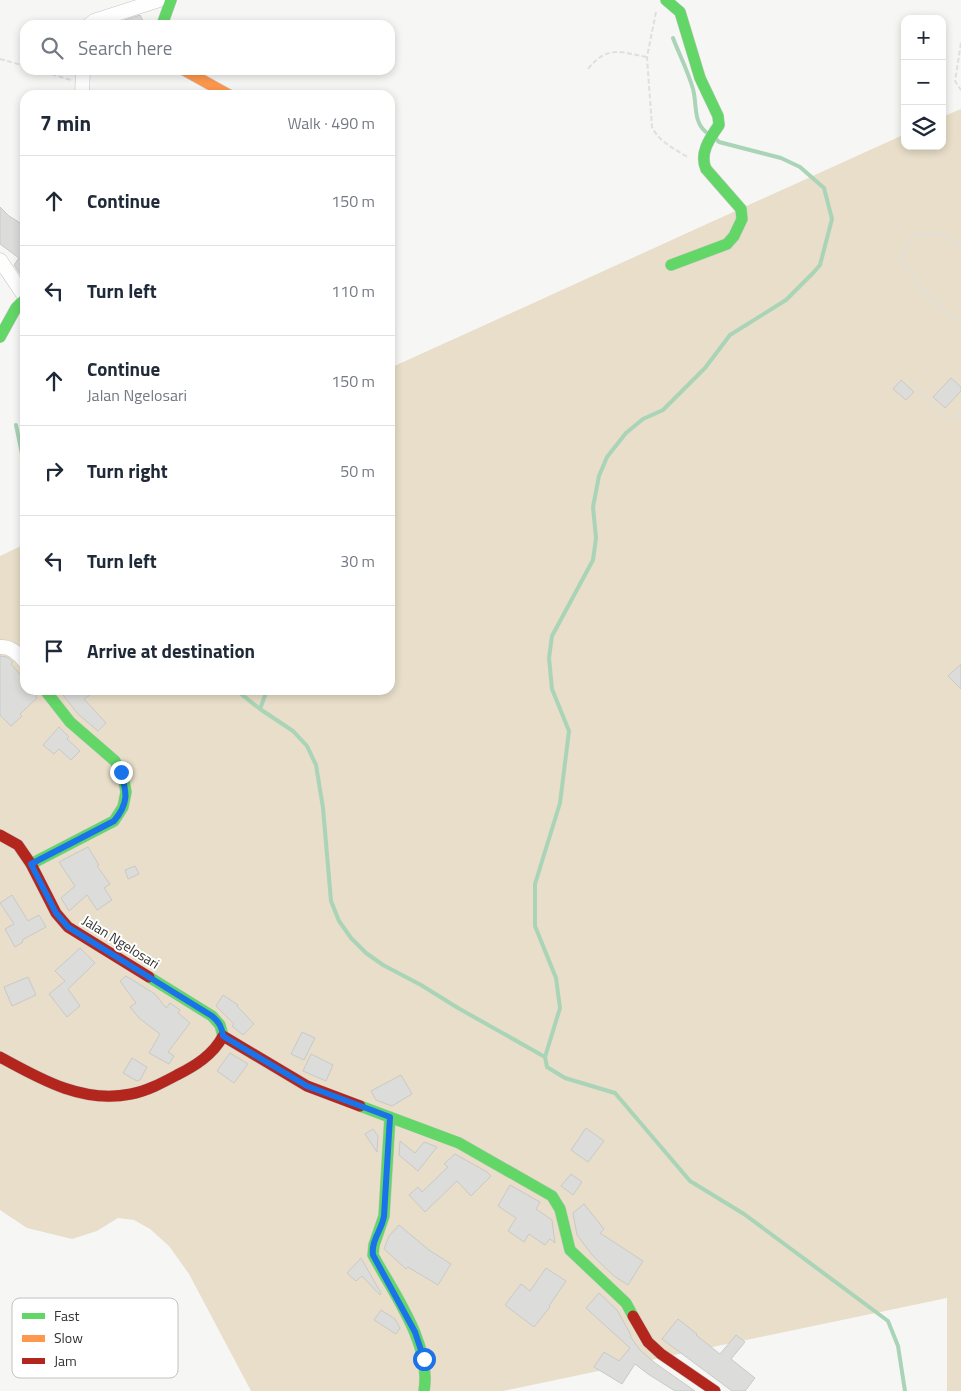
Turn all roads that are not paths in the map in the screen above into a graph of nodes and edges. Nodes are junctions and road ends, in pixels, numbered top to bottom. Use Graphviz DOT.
graph roads {
  1 [pos="159,0"];
  2 [pos="171,0"];
  3 [pos="666,0"];
  4 [pos="97,20"];
  5 [pos="164,20"];
  6 [pos="193,75"];
  7 [pos="219,90"];
  8 [pos="0,260"];
  9 [pos="671,265"];
  10 [pos="20,290"];
  11 [pos="20,304"];
  12 [pos="0,338"];
  13 [pos="0,647"];
  14 [pos="20,657"];
  15 [pos="49,695"];
  16 [pos="0,835"];
  17 [pos="31,864"];
  18 [pos="223,1036"];
  19 [pos="0,1058"];
  20 [pos="390,1117"];
  21 [pos="424,1391"];
  22 [pos="715,1391"];
  1 -- 4 [label="street"];
  2 -- 5 [label="street"];
  3 -- 9 [label="street"];
  6 -- 7 [label="street"];
  8 -- 10 [label="street"];
  11 -- 12 [label="street"];
  13 -- 14 [label="street"];
  15 -- 17 [label="street"];
  16 -- 17 [label="street, Jalan Ngelosari"];
  17 -- 18 [label="street, Jalan Ngelosari"];
  18 -- 19 [label="street"];
  18 -- 20 [label="street"];
  20 -- 21 [label="street"];
  20 -- 22 [label="street"];
}
